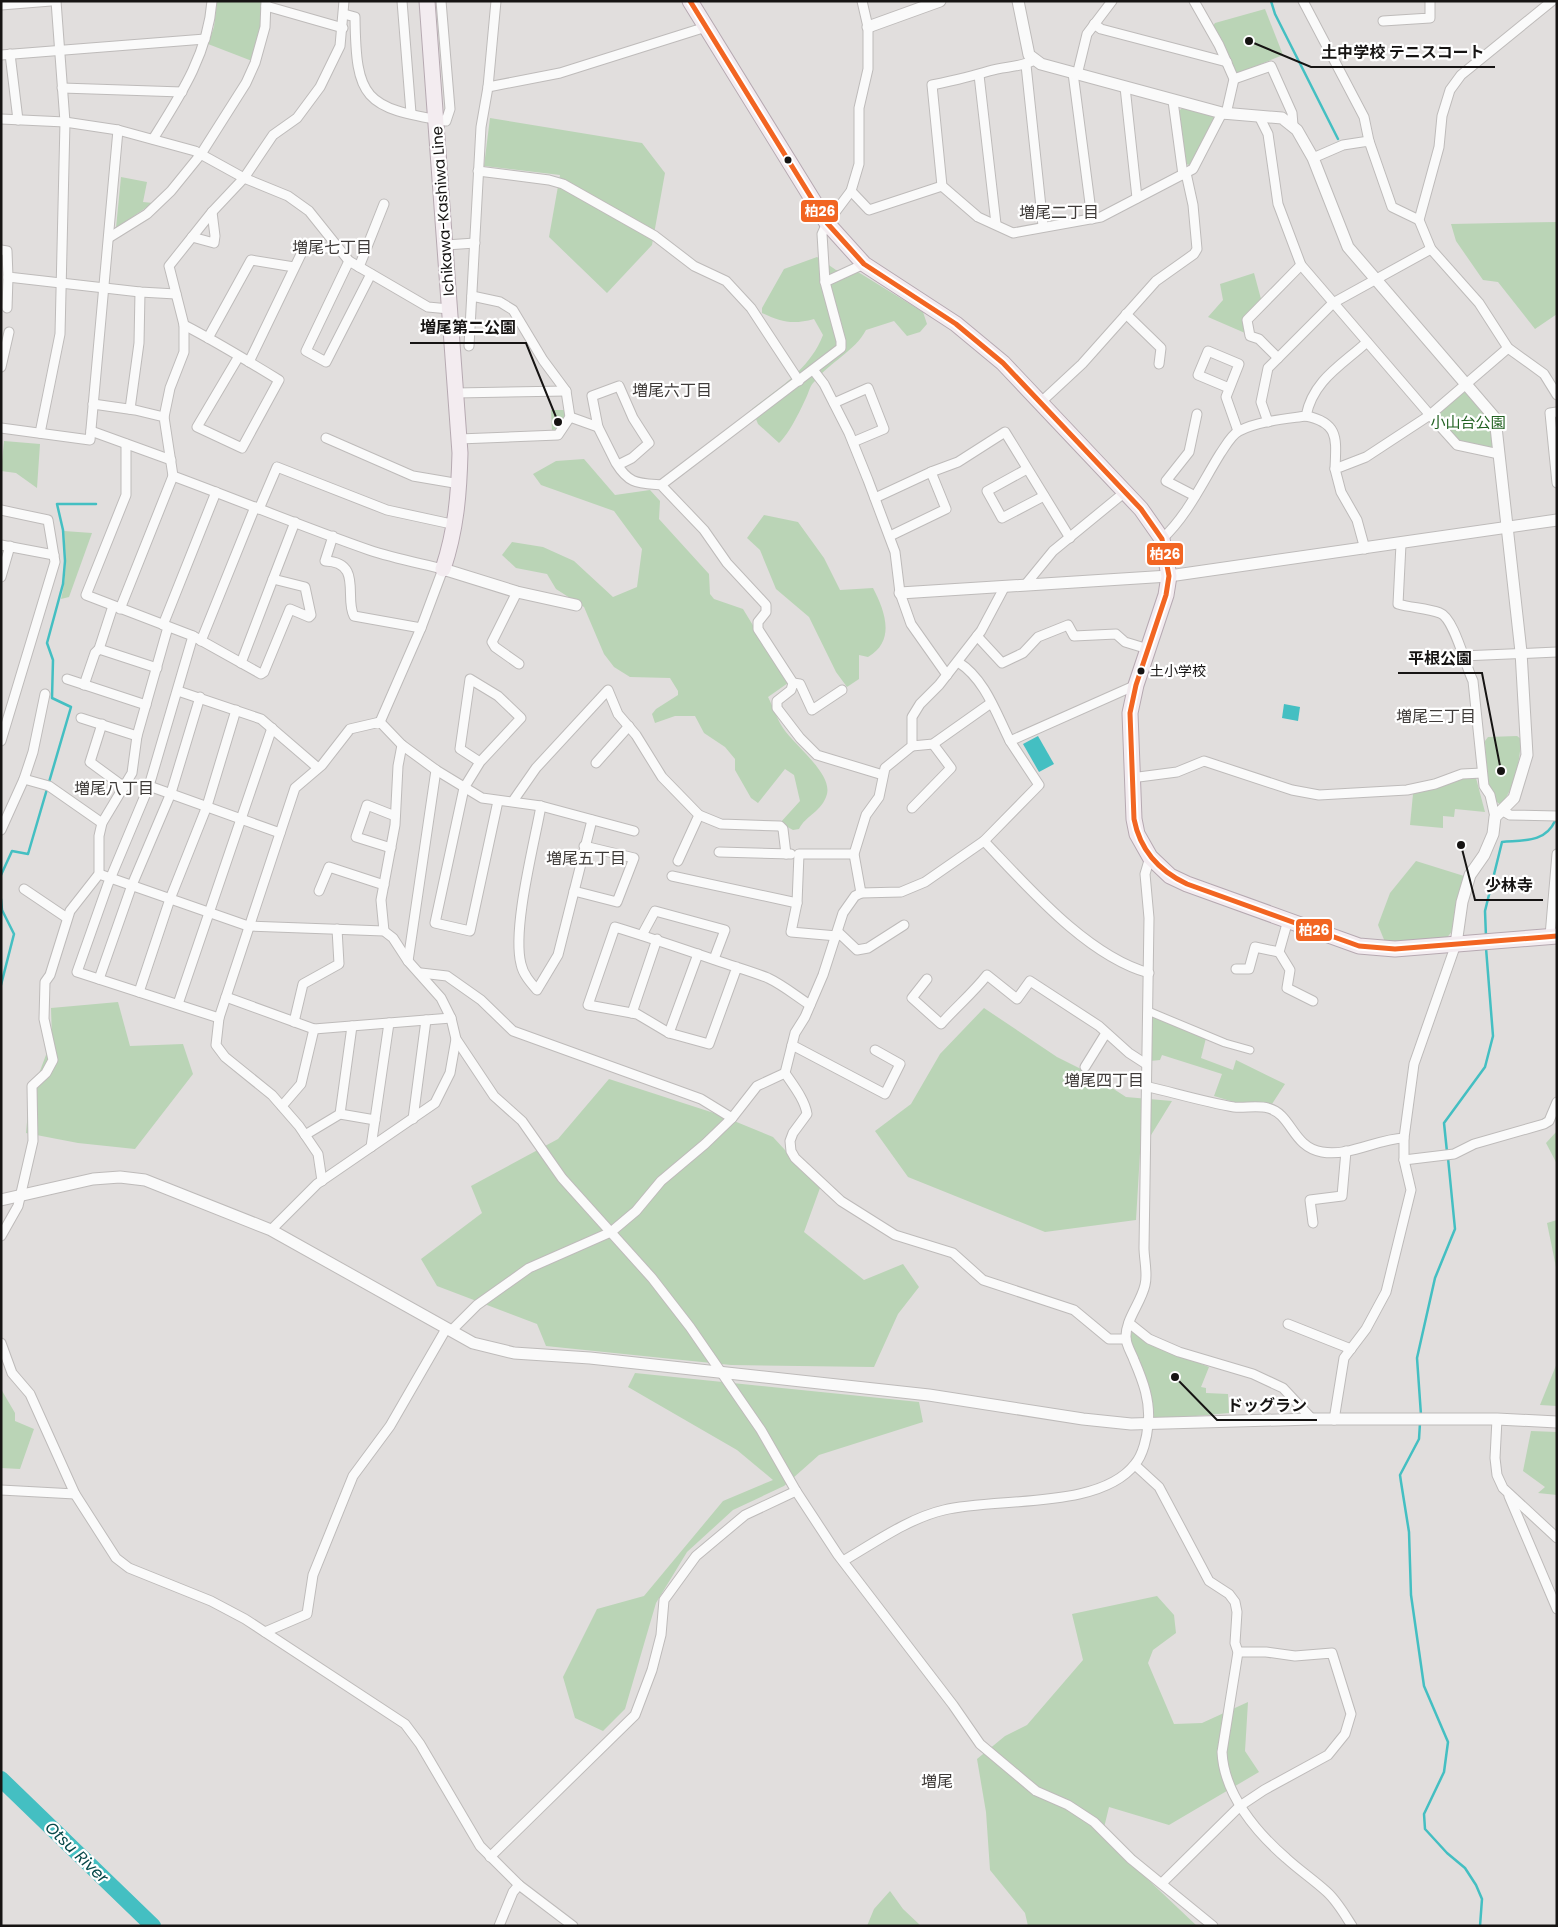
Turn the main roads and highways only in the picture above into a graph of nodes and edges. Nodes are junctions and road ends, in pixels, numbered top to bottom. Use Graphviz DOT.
graph roads {
  1 [pos="427,1"];
  2 [pos="690,1"];
  3 [pos="443,569"];
  4 [pos="1554,936"];
  1 -- 3 [label="main road, Ichikawa-Kashiwa Line"];
  2 -- 4 [label="main road"];
}
